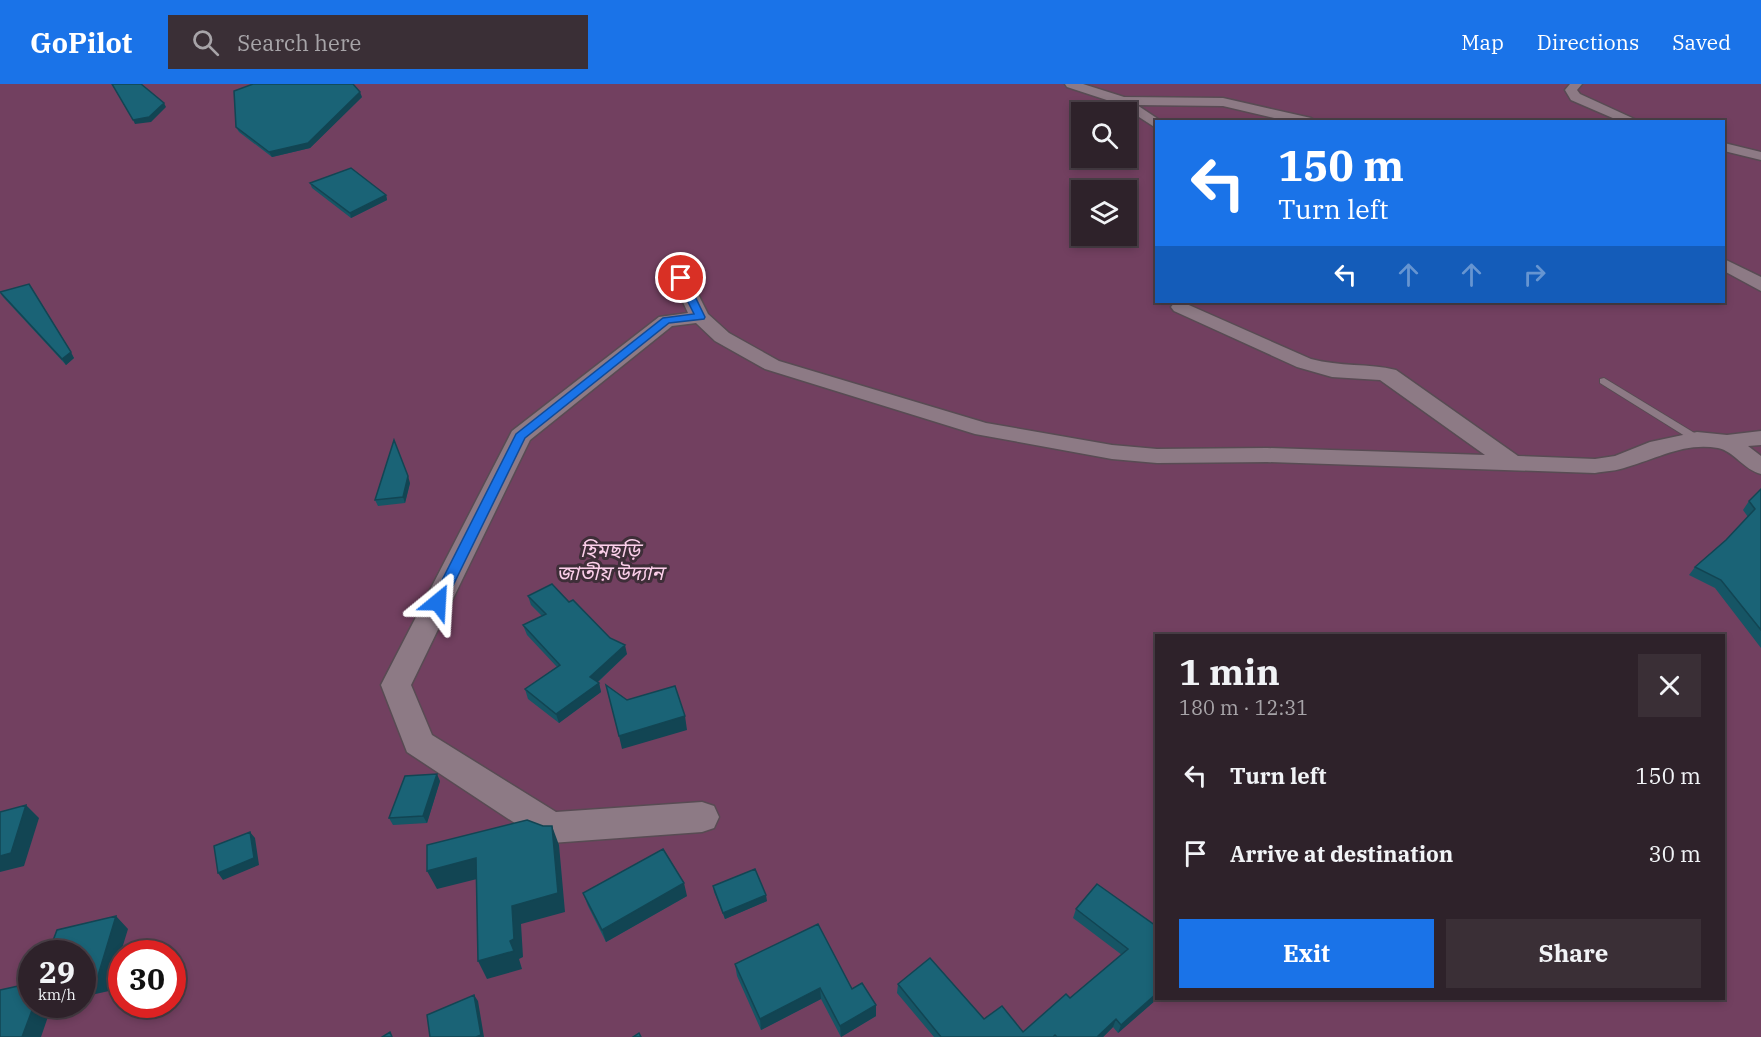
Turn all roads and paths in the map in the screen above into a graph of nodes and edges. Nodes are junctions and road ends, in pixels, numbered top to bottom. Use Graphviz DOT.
graph roads {
  1 [pos="1071,84"];
  2 [pos="1576,84"];
  3 [pos="1123,101"];
  4 [pos="1302,120"];
  5 [pos="1630,120"];
  6 [pos="1155,123"];
  7 [pos="1725,147"];
  8 [pos="1761,156"];
  9 [pos="1725,265"];
  10 [pos="681,278"];
  11 [pos="1761,285"];
  12 [pos="1181,308"];
  13 [pos="700,317"];
  14 [pos="1604,381"];
  15 [pos="1761,438"];
  16 [pos="1697,439"];
  17 [pos="1727,442"];
  18 [pos="1513,464"];
  19 [pos="1761,467"];
  20 [pos="702,817"];
  1 -- 3 [label="street"];
  2 -- 5 [label="street"];
  3 -- 4 [label="street"];
  3 -- 6 [label="street"];
  7 -- 8 [label="street"];
  9 -- 11 [label="street"];
  10 -- 13 [label="street"];
  12 -- 18 [label="street"];
  13 -- 18 [label="street"];
  13 -- 20 [label="street"];
  14 -- 16 [label="lane"];
  15 -- 17 [label="street"];
  16 -- 17 [label="street"];
  16 -- 18 [label="street"];
  17 -- 19 [label="street"];
}
